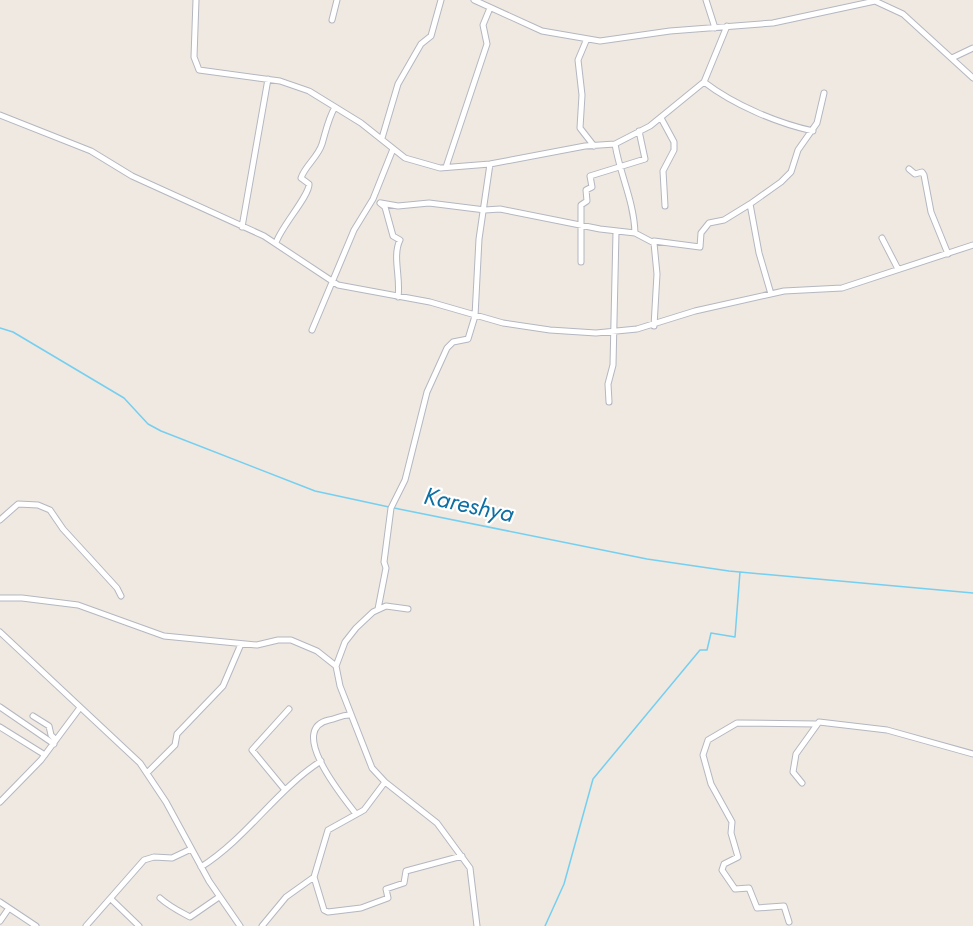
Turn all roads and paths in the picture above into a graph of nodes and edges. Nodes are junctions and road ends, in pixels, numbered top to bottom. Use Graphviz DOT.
graph roads {
  1 [pos="196,0"];
  2 [pos="337,0"];
  3 [pos="441,0"];
  4 [pos="474,0"];
  5 [pos="706,0"];
  6 [pos="877,1"];
  7 [pos="490,8"];
  8 [pos="332,20"];
  9 [pos="727,26"];
  10 [pos="715,28"];
  11 [pos="586,41"];
  12 [pos="973,48"];
  13 [pos="952,58"];
  14 [pos="973,78"];
  15 [pos="268,80"];
  16 [pos="705,82"];
  17 [pos="824,93"];
  18 [pos="335,107"];
  19 [pos="0,115"];
  20 [pos="661,118"];
  21 [pos="639,131"];
  22 [pos="813,131"];
  23 [pos="382,138"];
  24 [pos="615,144"];
  25 [pos="594,146"];
  26 [pos="393,149"];
  27 [pos="490,164"];
  28 [pos="446,167"];
  29 [pos="619,167"];
  30 [pos="909,169"];
  31 [pos="373,199"];
  32 [pos="381,204"];
  33 [pos="750,204"];
  34 [pos="665,206"];
  35 [pos="484,210"];
  36 [pos="581,226"];
  37 [pos="242,227"];
  38 [pos="616,232"];
  39 [pos="635,233"];
  40 [pos="882,238"];
  41 [pos="654,241"];
  42 [pos="276,243"];
  43 [pos="973,245"];
  44 [pos="948,254"];
  45 [pos="581,262"];
  46 [pos="898,269"];
  47 [pos="332,282"];
  48 [pos="771,294"];
  49 [pos="398,297"];
  50 [pos="475,316"];
  51 [pos="654,326"];
  52 [pos="312,330"];
  53 [pos="613,332"];
  54 [pos="609,402"];
  55 [pos="0,520"];
  56 [pos="121,596"];
  57 [pos="0,598"];
  58 [pos="378,609"];
  59 [pos="408,609"];
  60 [pos="0,632"];
  61 [pos="242,644"];
  62 [pos="336,666"];
  63 [pos="0,707"];
  64 [pos="79,709"];
  65 [pos="289,709"];
  66 [pos="351,715"];
  67 [pos="33,716"];
  68 [pos="816,724"];
  69 [pos="0,727"];
  70 [pos="55,742"];
  71 [pos="973,754"];
  72 [pos="45,755"];
  73 [pos="321,761"];
  74 [pos="147,773"];
  75 [pos="385,782"];
  76 [pos="802,783"];
  77 [pos="285,790"];
  78 [pos="0,802"];
  79 [pos="356,814"];
  80 [pos="190,849"];
  81 [pos="462,855"];
  82 [pos="201,867"];
  83 [pos="314,877"];
  84 [pos="219,897"];
  85 [pos="160,898"];
  86 [pos="111,899"];
  87 [pos="0,902"];
  88 [pos="9,908"];
  89 [pos="0,921"];
  90 [pos="789,922"];
  91 [pos="36,926"];
  92 [pos="86,926"];
  93 [pos="139,926"];
  94 [pos="240,926"];
  95 [pos="262,926"];
  96 [pos="477,926"];
  1 -- 15 [label="street"];
  2 -- 8 [label="street"];
  3 -- 23 [label="street"];
  4 -- 7 [label="street"];
  5 -- 10 [label="street"];
  6 -- 9 [label="street"];
  6 -- 13 [label="street"];
  7 -- 11 [label="street"];
  7 -- 28 [label="street"];
  9 -- 10 [label="street"];
  9 -- 16 [label="street"];
  10 -- 11 [label="street"];
  11 -- 25 [label="street"];
  12 -- 13 [label="street"];
  13 -- 14 [label="street"];
  15 -- 18 [label="street"];
  15 -- 37 [label="street"];
  16 -- 20 [label="street"];
  16 -- 22 [label="street"];
  17 -- 22 [label="street"];
  18 -- 23 [label="street"];
  18 -- 42 [label="street"];
  19 -- 37 [label="street"];
  20 -- 21 [label="street"];
  20 -- 34 [label="street"];
  21 -- 24 [label="street"];
  21 -- 29 [label="street"];
  22 -- 33 [label="street"];
  23 -- 26 [label="street"];
  24 -- 25 [label="street"];
  24 -- 29 [label="street"];
  25 -- 27 [label="street"];
  26 -- 28 [label="street"];
  26 -- 31 [label="street"];
  27 -- 28 [label="street"];
  27 -- 35 [label="street"];
  29 -- 36 [label="street"];
  29 -- 39 [label="street"];
  30 -- 44 [label="street"];
  31 -- 32 [label="street"];
  31 -- 47 [label="street"];
  32 -- 35 [label="street"];
  32 -- 49 [label="street"];
  33 -- 41 [label="street"];
  33 -- 48 [label="street"];
  35 -- 36 [label="street"];
  35 -- 50 [label="street"];
  36 -- 38 [label="street"];
  36 -- 45 [label="street"];
  37 -- 42 [label="street"];
  38 -- 39 [label="street"];
  38 -- 53 [label="street"];
  39 -- 41 [label="street"];
  40 -- 46 [label="street"];
  41 -- 51 [label="street"];
  42 -- 47 [label="street"];
  43 -- 44 [label="street"];
  44 -- 46 [label="street"];
  46 -- 48 [label="street"];
  47 -- 49 [label="street"];
  47 -- 52 [label="street"];
  48 -- 51 [label="street"];
  49 -- 50 [label="street"];
  50 -- 53 [label="street"];
  50 -- 58 [label="street"];
  51 -- 53 [label="street"];
  53 -- 54 [label="street"];
  55 -- 56 [label="street"];
  57 -- 61 [label="street"];
  58 -- 59 [label="street"];
  58 -- 62 [label="street"];
  60 -- 64 [label="street"];
  61 -- 62 [label="street"];
  61 -- 74 [label="street"];
  62 -- 66 [label="street"];
  63 -- 70 [label="street"];
  64 -- 70 [label="street"];
  64 -- 74 [label="street"];
  65 -- 77 [label="street"];
  66 -- 73 [label="street"];
  66 -- 75 [label="street"];
  67 -- 70 [label="street"];
  68 -- 71 [label="street"];
  68 -- 76 [label="street"];
  68 -- 90 [label="street"];
  69 -- 72 [label="street"];
  70 -- 72 [label="street"];
  72 -- 78 [label="street"];
  73 -- 77 [label="street"];
  73 -- 79 [label="street"];
  74 -- 80 [label="street"];
  75 -- 79 [label="street"];
  75 -- 81 [label="street"];
  77 -- 82 [label="street"];
  79 -- 83 [label="street"];
  80 -- 82 [label="street"];
  80 -- 86 [label="street"];
  81 -- 83 [label="street"];
  81 -- 96 [label="street"];
  82 -- 84 [label="street"];
  83 -- 95 [label="street"];
  84 -- 85 [label="street"];
  84 -- 94 [label="street"];
  86 -- 92 [label="street"];
  86 -- 93 [label="street"];
  87 -- 88 [label="street"];
  88 -- 89 [label="street"];
  88 -- 91 [label="street"];
}
